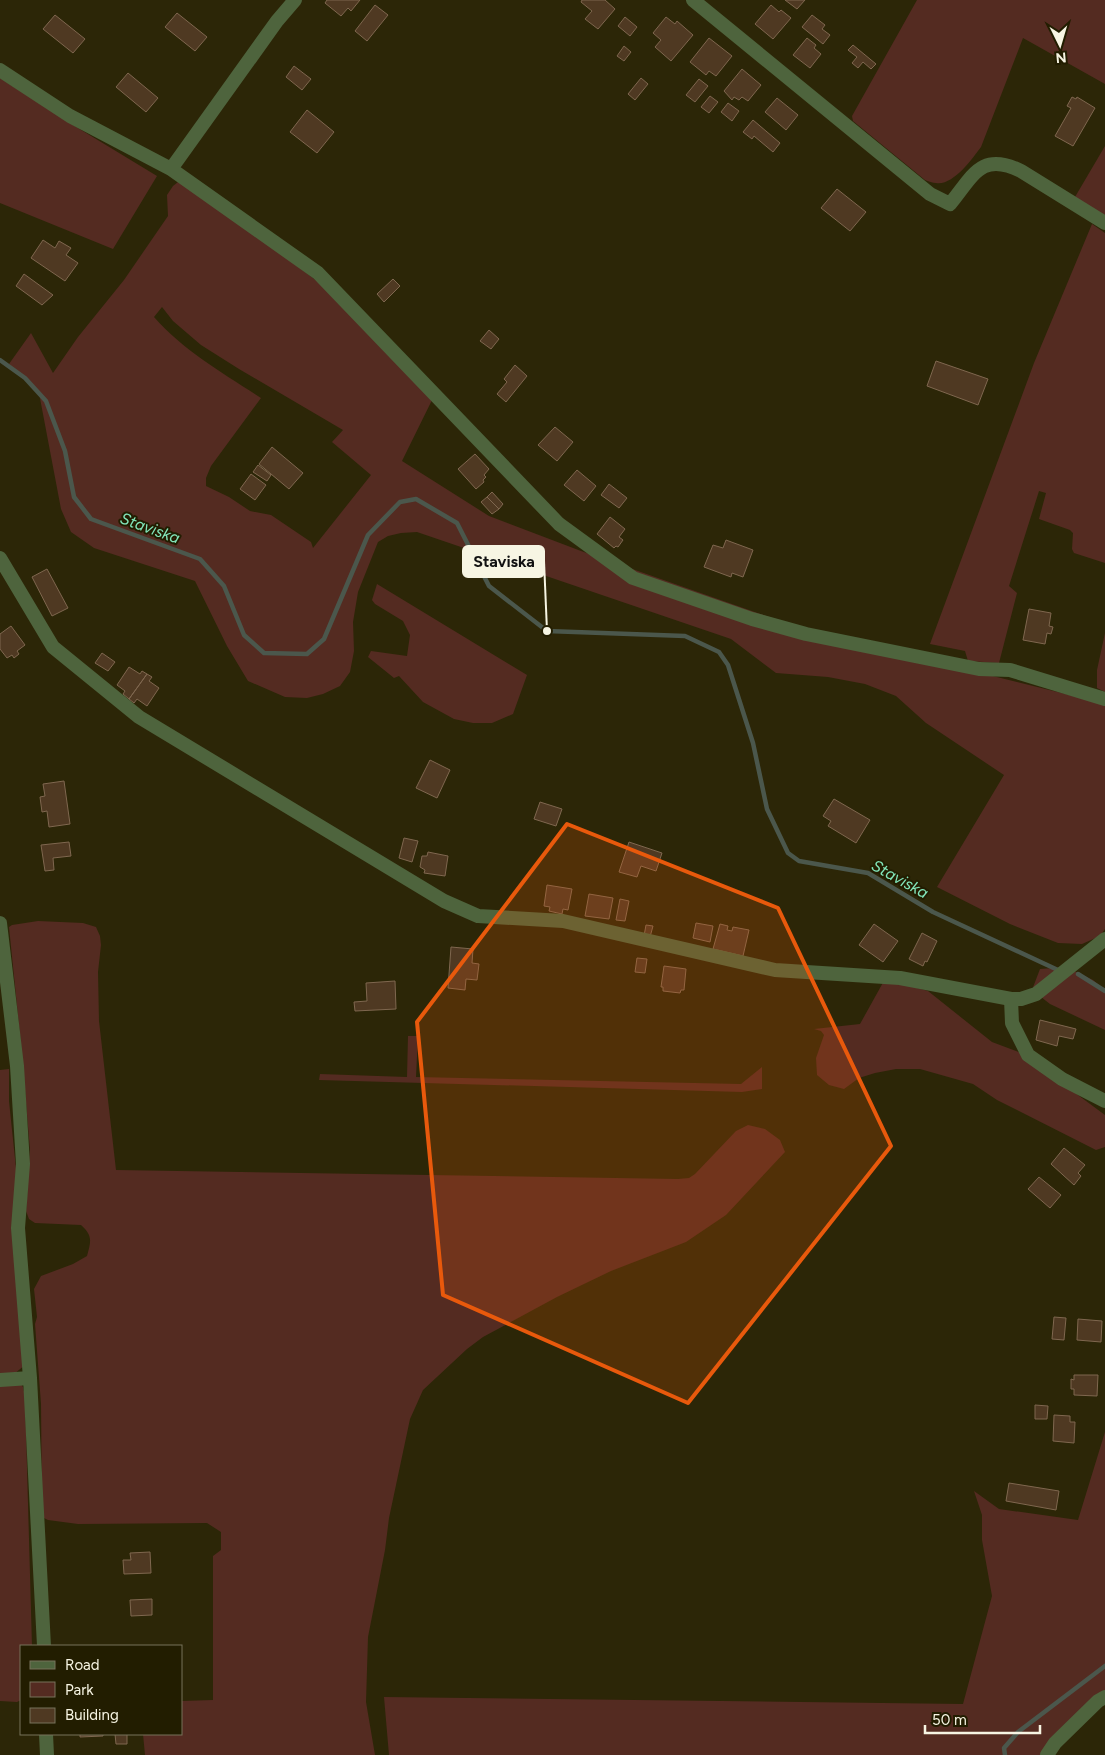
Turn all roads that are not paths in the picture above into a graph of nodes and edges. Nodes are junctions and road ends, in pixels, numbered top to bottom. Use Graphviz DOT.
graph roads {
  1 [pos="295,0"];
  2 [pos="693,0"];
  3 [pos="0,70"];
  4 [pos="171,169"];
  5 [pos="1105,223"];
  6 [pos="0,558"];
  7 [pos="1105,699"];
  8 [pos="0,923"];
  9 [pos="1105,939"];
  10 [pos="1011,999"];
  11 [pos="1105,1102"];
  12 [pos="30,1378"];
  13 [pos="0,1380"];
  14 [pos="44,1645"];
  15 [pos="1105,1697"];
  16 [pos="46,1735"];
  17 [pos="47,1755"];
  18 [pos="1047,1755"];
  1 -- 4 [label="street"];
  2 -- 5 [label="street"];
  3 -- 4 [label="street"];
  4 -- 7 [label="street"];
  6 -- 10 [label="street"];
  8 -- 12 [label="street"];
  9 -- 10 [label="street"];
  10 -- 11 [label="street"];
  12 -- 13 [label="street"];
  12 -- 14 [label="street"];
  15 -- 18 [label="street"];
  16 -- 17 [label="street"];
}
